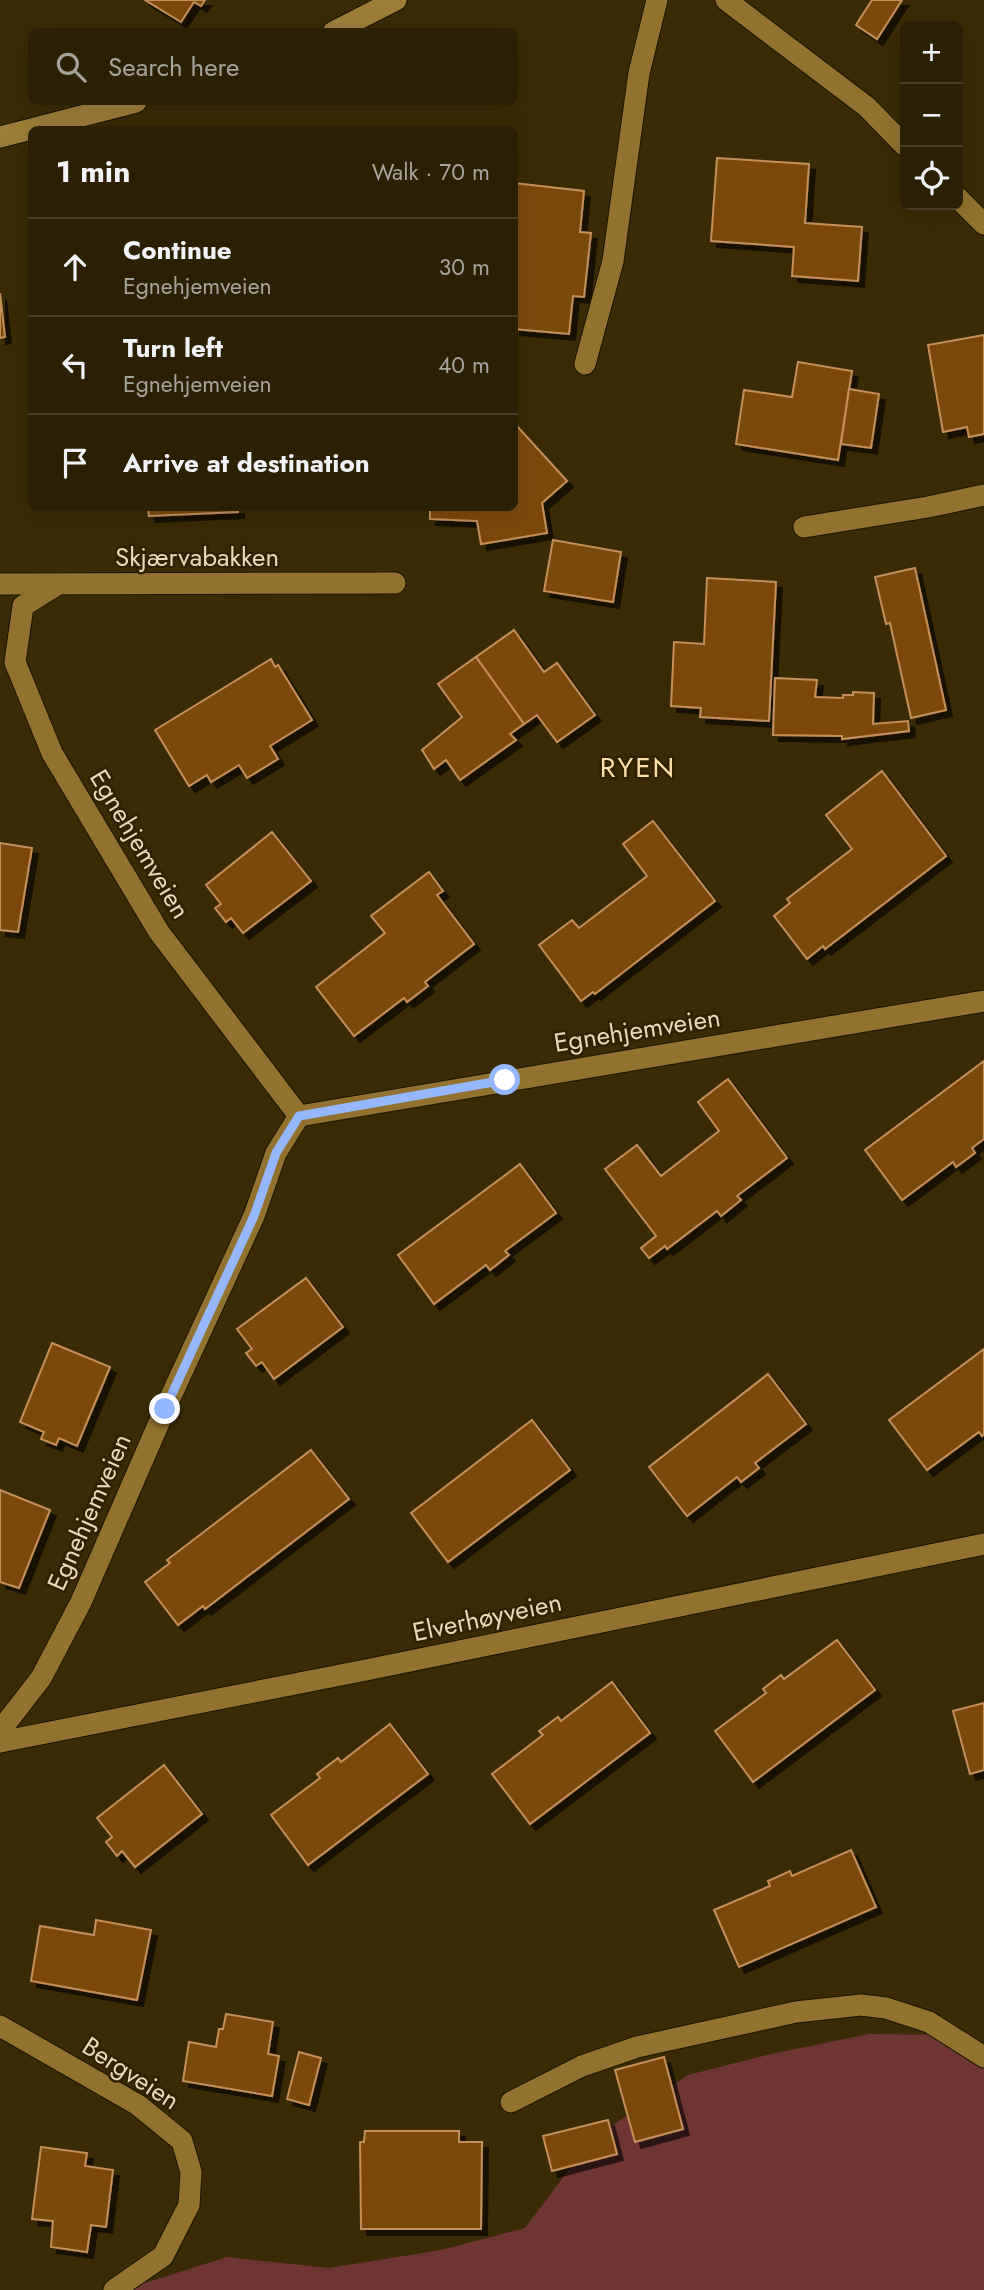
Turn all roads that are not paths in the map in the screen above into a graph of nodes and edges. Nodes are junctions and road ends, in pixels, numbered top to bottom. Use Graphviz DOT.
graph roads {
  1 [pos="396,0"];
  2 [pos="657,0"];
  3 [pos="726,0"];
  4 [pos="341,28"];
  5 [pos="124,105"];
  6 [pos="43,126"];
  7 [pos="28,130"];
  8 [pos="0,137"];
  9 [pos="900,141"];
  10 [pos="963,203"];
  11 [pos="984,225"];
  12 [pos="585,364"];
  13 [pos="984,495"];
  14 [pos="804,527"];
  15 [pos="395,583"];
  16 [pos="0,584"];
  17 [pos="55,586"];
  18 [pos="984,1001"];
  19 [pos="299,1116"];
  20 [pos="984,1544"];
  21 [pos="0,1731"];
  22 [pos="0,1742"];
  23 [pos="0,2026"];
  24 [pos="984,2057"];
  25 [pos="511,2102"];
  26 [pos="114,2290"];
  1 -- 4 [label="main road"];
  2 -- 12 [label="street"];
  3 -- 9 [label="street"];
  5 -- 6 [label="main road"];
  7 -- 8 [label="main road"];
  10 -- 11 [label="street"];
  13 -- 14 [label="street"];
  15 -- 17 [label="street, Skjærvabakken"];
  16 -- 17 [label="street, Skjærvabakken"];
  17 -- 19 [label="street, Egnehjemveien"];
  18 -- 19 [label="street, Egnehjemveien"];
  19 -- 21 [label="street, Egnehjemveien"];
  20 -- 22 [label="street, Elverhøyveien"];
  23 -- 26 [label="street, Bergveien"];
  24 -- 25 [label="street"];
}
